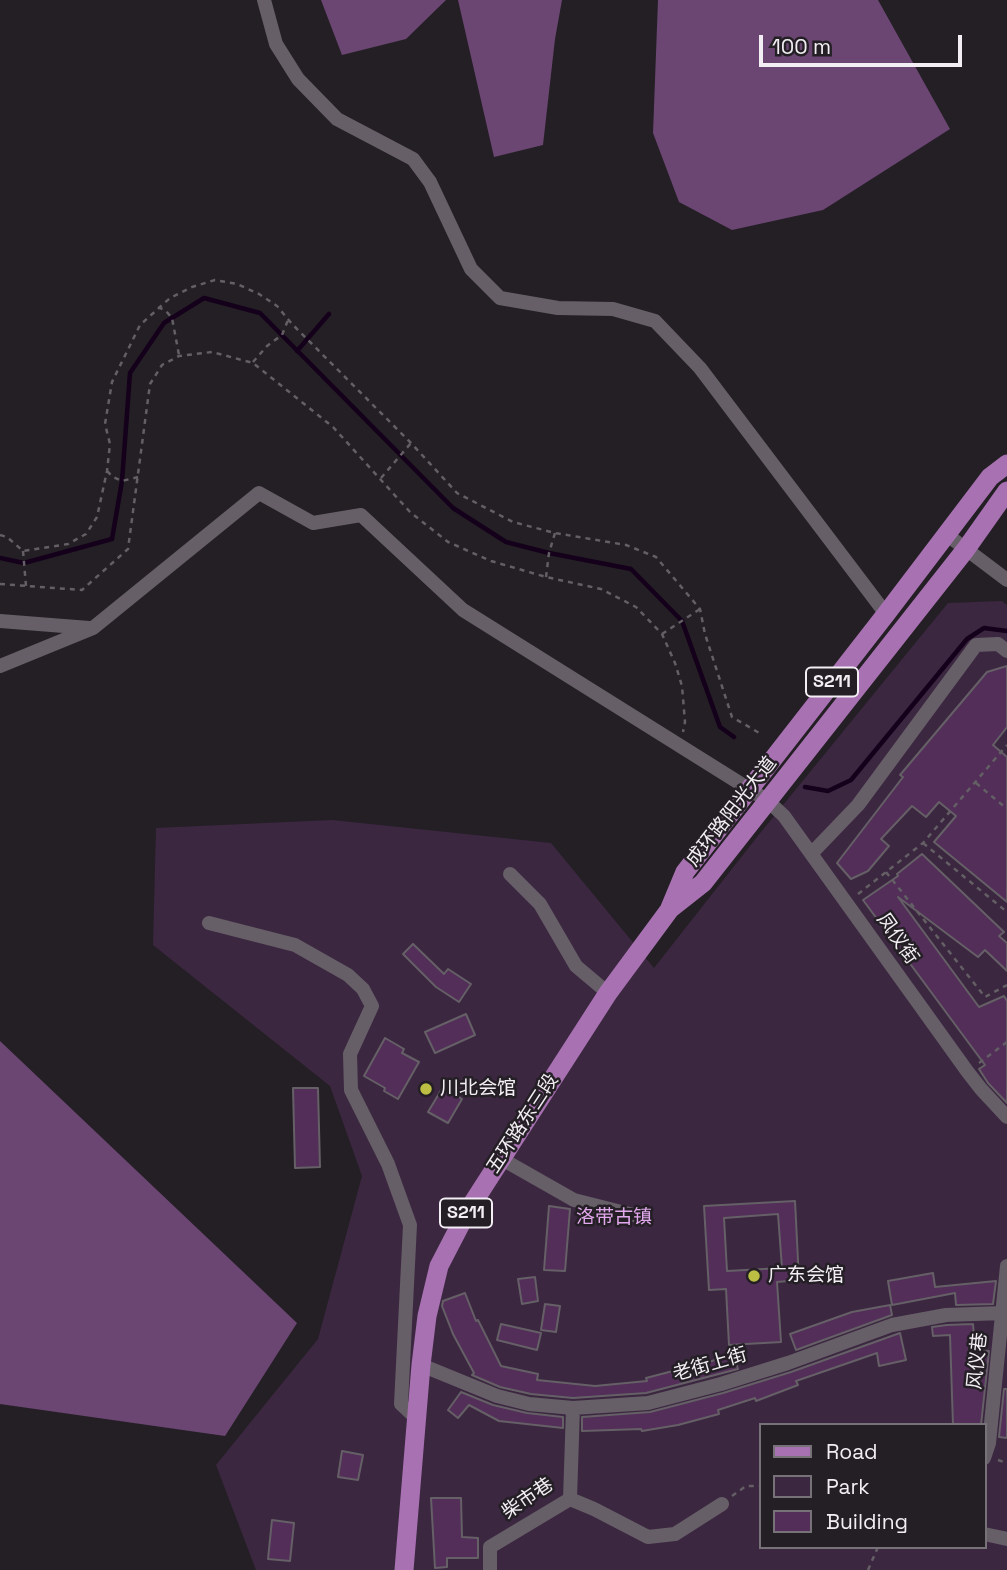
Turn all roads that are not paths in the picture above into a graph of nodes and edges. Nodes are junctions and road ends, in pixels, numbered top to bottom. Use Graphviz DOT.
graph roads {
  1 [pos="264,0"];
  2 [pos="1007,450"];
  3 [pos="1007,464"];
  4 [pos="990,477"];
  5 [pos="1007,492"];
  6 [pos="946,534"];
  7 [pos="966,549"];
  8 [pos="1007,580"];
  9 [pos="886,614"];
  10 [pos="0,621"];
  11 [pos="93,628"];
  12 [pos="1007,651"];
  13 [pos="0,666"];
  14 [pos="750,789"];
  15 [pos="768,801"];
  16 [pos="812,853"];
  17 [pos="510,874"];
  18 [pos="670,909"];
  19 [pos="209,923"];
  20 [pos="608,993"];
  21 [pos="1007,1117"];
  22 [pos="500,1158"];
  23 [pos="645,1218"];
  24 [pos="1007,1266"];
  25 [pos="1005,1315"];
  26 [pos="421,1365"];
  27 [pos="573,1408"];
  28 [pos="416,1419"];
  29 [pos="986,1452"];
  30 [pos="570,1499"];
  31 [pos="722,1504"];
  32 [pos="986,1534"];
  33 [pos="1007,1539"];
  34 [pos="404,1570"];
  35 [pos="491,1570"];
  1 -- 9 [label="street"];
  2 -- 4 [label="street"];
  3 -- 4 [label="main road, 成环路阳光大道 / S211"];
  4 -- 6 [label="main road, 成环路阳光大道 / S211"];
  5 -- 7 [label="main road, 成环路阳光大道 / S211"];
  6 -- 7 [label="street"];
  6 -- 9 [label="main road, 成环路阳光大道 / S211"];
  7 -- 8 [label="street"];
  7 -- 15 [label="main road, 成环路阳光大道 / S211"];
  9 -- 14 [label="main road, 成环路阳光大道 / S211"];
  10 -- 11 [label="street"];
  11 -- 13 [label="street"];
  11 -- 14 [label="street, 凤仪街"];
  12 -- 16 [label="street"];
  14 -- 15 [label="street, 凤仪街"];
  14 -- 18 [label="main road, 成环路阳光大道 / S211"];
  15 -- 16 [label="street, 凤仪街"];
  15 -- 18 [label="main road, 成环路阳光大道 / S211"];
  16 -- 21 [label="street, 凤仪街"];
  17 -- 20 [label="street"];
  18 -- 20 [label="main road, 五环路东三段 / S211"];
  19 -- 28 [label="street"];
  20 -- 22 [label="main road, 五环路东三段 / S211"];
  22 -- 23 [label="street"];
  22 -- 26 [label="main road, 五环路东三段 / S211"];
  24 -- 25 [label="street, 风仪巷"];
  25 -- 27 [label="street, 老街上街"];
  25 -- 29 [label="street, 风仪巷"];
  26 -- 27 [label="street, 老街上街"];
  26 -- 28 [label="main road, 五环路东三段 / S211"];
  27 -- 30 [label="street, 柴市巷"];
  28 -- 34 [label="main road, 五环路东三段 / S211"];
  30 -- 31 [label="street"];
  30 -- 35 [label="street, 柴市巷"];
  32 -- 33 [label="street"];
}
